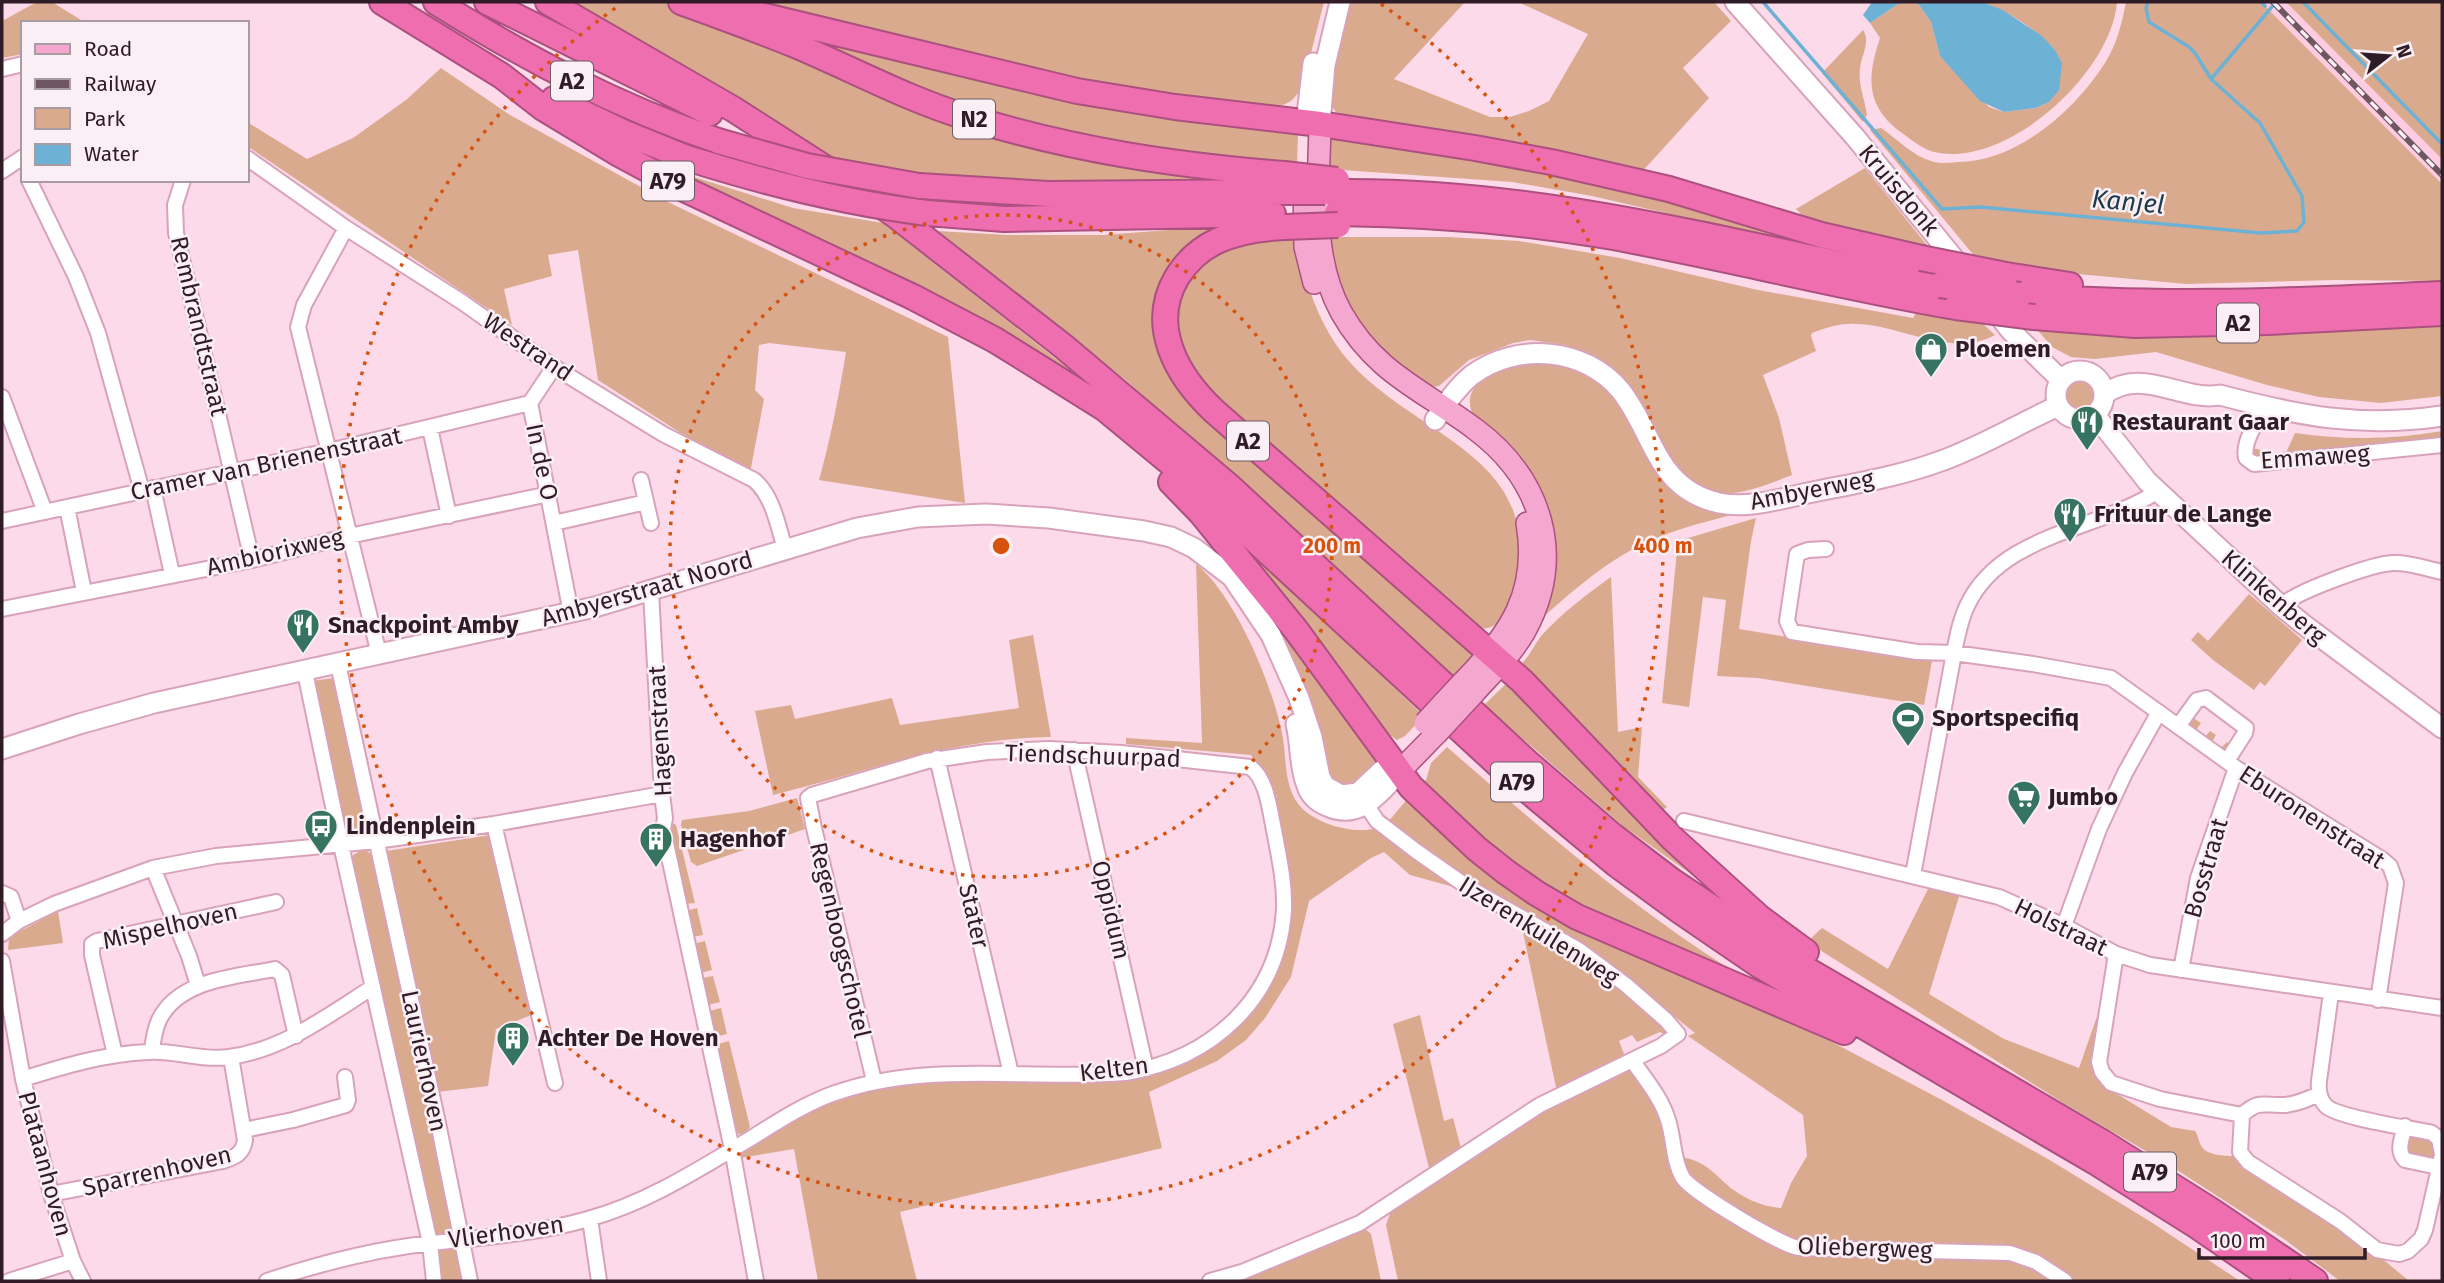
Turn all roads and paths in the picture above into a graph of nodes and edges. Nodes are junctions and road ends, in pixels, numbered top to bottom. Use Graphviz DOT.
graph roads {
  1 [pos="382,2"];
  2 [pos="436,2"];
  3 [pos="487,2"];
  4 [pos="548,2"];
  5 [pos="681,2"];
  6 [pos="707,2"];
  7 [pos="1331,2"];
  8 [pos="1340,2"];
  9 [pos="1735,2"];
  10 [pos="21,64"];
  11 [pos="2,69"];
  12 [pos="502,76"];
  13 [pos="1313,123"];
  14 [pos="248,159"];
  15 [pos="21,162"];
  16 [pos="2,171"];
  17 [pos="30,182"];
  18 [pos="182,182"];
  19 [pos="1285,202"];
  20 [pos="1337,203"];
  21 [pos="922,223"];
  22 [pos="346,228"];
  23 [pos="2013,285"];
  24 [pos="2442,294"];
  25 [pos="2442,313"];
  26 [pos="554,366"];
  27 [pos="2061,380"];
  28 [pos="2102,386"];
  29 [pos="2,397"];
  30 [pos="530,403"];
  31 [pos="2059,406"];
  32 [pos="2262,406"];
  33 [pos="1439,414"];
  34 [pos="2095,415"];
  35 [pos="2442,416"];
  36 [pos="1122,423"];
  37 [pos="430,428"];
  38 [pos="2442,445"];
  39 [pos="329,451"];
  40 [pos="233,471"];
  41 [pos="640,480"];
  42 [pos="147,490"];
  43 [pos="2158,491"];
  44 [pos="548,494"];
  45 [pos="646,502"];
  46 [pos="67,507"];
  47 [pos="45,512"];
  48 [pos="449,516"];
  49 [pos="2,521"];
  50 [pos="554,523"];
  51 [pos="651,523"];
  52 [pos="349,536"];
  53 [pos="785,549"];
  54 [pos="1826,550"];
  55 [pos="252,560"];
  56 [pos="2442,572"];
  57 [pos="172,574"];
  58 [pos="84,592"];
  59 [pos="651,592"];
  60 [pos="2281,606"];
  61 [pos="2,609"];
  62 [pos="571,613"];
  63 [pos="1954,653"];
  64 [pos="379,654"];
  65 [pos="1496,658"];
  66 [pos="338,664"];
  67 [pos="305,672"];
  68 [pos="2159,712"];
  69 [pos="2179,725"];
  70 [pos="2442,728"];
  71 [pos="2,749"];
  72 [pos="1074,750"];
  73 [pos="937,758"];
  74 [pos="2232,764"];
  75 [pos="1395,766"];
  76 [pos="1257,772"];
  77 [pos="662,794"];
  78 [pos="808,798"];
  79 [pos="1362,799"];
  80 [pos="1684,821"];
  81 [pos="494,824"];
  82 [pos="376,841"];
  83 [pos="341,845"];
  84 [pos="153,868"];
  85 [pos="1913,875"];
  86 [pos="2,893"];
  87 [pos="276,902"];
  88 [pos="19,921"];
  89 [pos="175,922"];
  90 [pos="2064,926"];
  91 [pos="2,934"];
  92 [pos="2116,954"];
  93 [pos="2,961"];
  94 [pos="2181,970"];
  95 [pos="198,985"];
  96 [pos="373,987"];
  97 [pos="2331,993"];
  98 [pos="2378,1000"];
  99 [pos="2442,1008"];
  100 [pos="296,1036"];
  101 [pos="9,1039"];
  102 [pos="152,1051"];
  103 [pos="115,1055"];
  104 [pos="231,1057"];
  105 [pos="1632,1060"];
  106 [pos="1146,1069"];
  107 [pos="1980,1071"];
  108 [pos="1011,1074"];
  109 [pos="345,1077"];
  110 [pos="23,1079"];
  111 [pos="874,1082"];
  112 [pos="1957,1082"];
  113 [pos="555,1083"];
  114 [pos="2319,1094"];
  115 [pos="2242,1115"];
  116 [pos="2405,1126"];
  117 [pos="244,1130"];
  118 [pos="732,1149"];
  119 [pos="2441,1159"];
  120 [pos="51,1194"];
  121 [pos="590,1219"];
  122 [pos="461,1241"];
  123 [pos="430,1243"];
  124 [pos="73,1261"];
  125 [pos="295,1277"];
  126 [pos="9,1281"];
  127 [pos="83,1281"];
  128 [pos="267,1281"];
  129 [pos="433,1281"];
  130 [pos="470,1281"];
  131 [pos="599,1281"];
  132 [pos="756,1281"];
  133 [pos="1210,1281"];
  134 [pos="2065,1281"];
  135 [pos="2277,1281"];
  136 [pos="2315,1281"];
  1 -- 12 [label="highway, A2"];
  2 -- 19 [label="highway, A2, bridge"];
  3 -- 21 [label="highway, A79"];
  4 -- 21 [label="highway, A79"];
  5 -- 19 [label="highway, N2"];
  6 -- 13 [label="highway, N2"];
  7 -- 13 [label="street"];
  8 -- 13 [label="street"];
  9 -- 27 [label="street, Kruisdonk"];
  10 -- 11 [label="street"];
  12 -- 21 [label="highway, A2, bridge"];
  12 -- 36 [label="highway, A79"];
  13 -- 23 [label="highway, A2, bridge"];
  13 -- 33 [label="main road"];
  14 -- 22 [label="street, Westrand"];
  15 -- 16 [label="street"];
  17 -- 42 [label="street"];
  18 -- 40 [label="street, Rembrandtstraat"];
  19 -- 20 [label="highway, A2, bridge"];
  19 -- 20 [label="highway, A2, bridge"];
  19 -- 21 [label="highway, A2"];
  19 -- 65 [label="highway, A2"];
  20 -- 23 [label="highway, A2, bridge"];
  20 -- 25 [label="highway, A2, bridge"];
  21 -- 107 [label="highway, A79"];
  22 -- 26 [label="street, Westrand"];
  22 -- 39 [label="street"];
  23 -- 24 [label="highway, A2"];
  26 -- 30 [label="street, In de O"];
  26 -- 53 [label="street, Westrand"];
  27 -- 28 [label="street"];
  27 -- 31 [label="street"];
  28 -- 32 [label="street"];
  28 -- 34 [label="street"];
  29 -- 47 [label="street"];
  30 -- 37 [label="street, Cramer van Brienenstraat"];
  30 -- 44 [label="street, In de O"];
  31 -- 33 [label="street, Ambyerweg"];
  31 -- 34 [label="street"];
  32 -- 35 [label="street"];
  32 -- 38 [label="street, Emmaweg"];
  33 -- 65 [label="main road"];
  34 -- 43 [label="street, Klinkenberg"];
  36 -- 75 [label="highway, A79"];
  36 -- 112 [label="highway, A79"];
  37 -- 39 [label="street, Cramer van Brienenstraat"];
  37 -- 48 [label="street"];
  39 -- 40 [label="street, Cramer van Brienenstraat"];
  39 -- 52 [label="street"];
  40 -- 42 [label="street, Cramer van Brienenstraat"];
  40 -- 55 [label="street, Rembrandtstraat"];
  41 -- 45 [label="street"];
  42 -- 46 [label="street, Cramer van Brienenstraat"];
  42 -- 57 [label="street"];
  43 -- 60 [label="street, Klinkenberg"];
  43 -- 63 [label="street"];
  44 -- 48 [label="street, Ambiorixweg"];
  44 -- 50 [label="street, In de O"];
  45 -- 50 [label="street, In de O"];
  45 -- 51 [label="street"];
  46 -- 47 [label="street, Cramer van Brienenstraat"];
  46 -- 58 [label="street"];
  47 -- 49 [label="street, Cramer van Brienenstraat"];
  48 -- 52 [label="street, Ambiorixweg"];
  50 -- 62 [label="street, In de O"];
  52 -- 55 [label="street, Ambiorixweg"];
  52 -- 64 [label="street"];
  53 -- 59 [label="street, Ambyerstraat Noord"];
  53 -- 79 [label="street, Ambyerstraat Noord"];
  54 -- 63 [label="street, Eburonenstraat"];
  55 -- 57 [label="street, Ambiorixweg"];
  56 -- 60 [label="street"];
  57 -- 58 [label="street, Ambiorixweg"];
  58 -- 61 [label="street, Ambiorixweg"];
  59 -- 62 [label="street, Ambyerstraat Noord"];
  59 -- 77 [label="street, Hagenstraat"];
  60 -- 70 [label="street, Klinkenberg"];
  62 -- 64 [label="street, Ambyerstraat Noord"];
  63 -- 68 [label="street, Eburonenstraat"];
  63 -- 85 [label="street"];
  64 -- 66 [label="street, Ambyerstraat Noord"];
  65 -- 75 [label="main road, bridge"];
  65 -- 107 [label="highway, A79"];
  66 -- 67 [label="street, Ambyerstraat Noord"];
  66 -- 82 [label="street"];
  67 -- 71 [label="street, Ambyerstraat Noord"];
  67 -- 83 [label="street"];
  68 -- 69 [label="street, Eburonenstraat"];
  68 -- 90 [label="street"];
  69 -- 74 [label="street, Eburonenstraat"];
  69 -- 74 [label="street, Eburonenstraat"];
  72 -- 73 [label="street, Tiendschuurpad"];
  72 -- 76 [label="street, Tiendschuurpad"];
  72 -- 106 [label="street, Oppidum"];
  73 -- 78 [label="street, Tiendschuurpad"];
  73 -- 108 [label="street, Stater"];
  74 -- 94 [label="street, Bosstraat"];
  74 -- 98 [label="street, Eburonenstraat"];
  75 -- 79 [label="street"];
  75 -- 112 [label="highway, A79"];
  76 -- 106 [label="street, Kelten"];
  77 -- 81 [label="street"];
  77 -- 118 [label="street, Hagenstraat"];
  78 -- 111 [label="street, Regenboogschotel"];
  79 -- 105 [label="street, IJzerenkuilenweg"];
  80 -- 85 [label="street, Holstraat"];
  81 -- 82 [label="street"];
  81 -- 113 [label="street"];
  82 -- 83 [label="street"];
  82 -- 122 [label="street, Laurierhoven"];
  83 -- 84 [label="street"];
  83 -- 96 [label="street, Laurierhoven"];
  84 -- 88 [label="street"];
  84 -- 89 [label="street"];
  85 -- 90 [label="street, Holstraat"];
  86 -- 88 [label="street"];
  87 -- 89 [label="street, Mispelhoven"];
  88 -- 91 [label="street"];
  89 -- 95 [label="street"];
  89 -- 103 [label="street, Mispelhoven"];
  90 -- 92 [label="street, Holstraat"];
  92 -- 94 [label="street, Holstraat"];
  92 -- 115 [label="street"];
  93 -- 101 [label="street, Plataanhoven"];
  94 -- 97 [label="street, Holstraat"];
  95 -- 100 [label="street"];
  95 -- 102 [label="street"];
  96 -- 100 [label="street"];
  96 -- 123 [label="street, Laurierhoven"];
  97 -- 98 [label="street, Holstraat"];
  97 -- 114 [label="street"];
  98 -- 99 [label="street, Holstraat"];
  100 -- 104 [label="street"];
  101 -- 110 [label="street, Plataanhoven"];
  102 -- 103 [label="street"];
  102 -- 104 [label="street"];
  103 -- 110 [label="street"];
  104 -- 117 [label="street, Sparrenhoven"];
  105 -- 133 [label="street, IJzerenkuilenweg"];
  105 -- 134 [label="street, Oliebergweg"];
  106 -- 108 [label="street, Kelten"];
  107 -- 136 [label="highway, A79"];
  108 -- 111 [label="street, Kelten"];
  109 -- 117 [label="street, Sparrenhoven"];
  110 -- 120 [label="street, Plataanhoven"];
  111 -- 118 [label="street, Kelten"];
  112 -- 135 [label="highway, A79"];
  114 -- 115 [label="street"];
  114 -- 116 [label="street"];
  115 -- 119 [label="street"];
  116 -- 119 [label="street"];
  116 -- 119 [label="street"];
  117 -- 120 [label="street, Sparrenhoven"];
  118 -- 121 [label="street, Vlierhoven"];
  118 -- 132 [label="street, Hagenstraat"];
  120 -- 124 [label="street, Plataanhoven"];
  121 -- 122 [label="street, Vlierhoven"];
  121 -- 131 [label="street"];
  122 -- 123 [label="street, Vlierhoven"];
  122 -- 130 [label="street, Laurierhoven"];
  123 -- 125 [label="street, Vlierhoven"];
  123 -- 129 [label="street, Laurierhoven"];
  124 -- 126 [label="street"];
  124 -- 127 [label="street, Plataanhoven"];
  125 -- 128 [label="street, Vlierhoven"];
}
